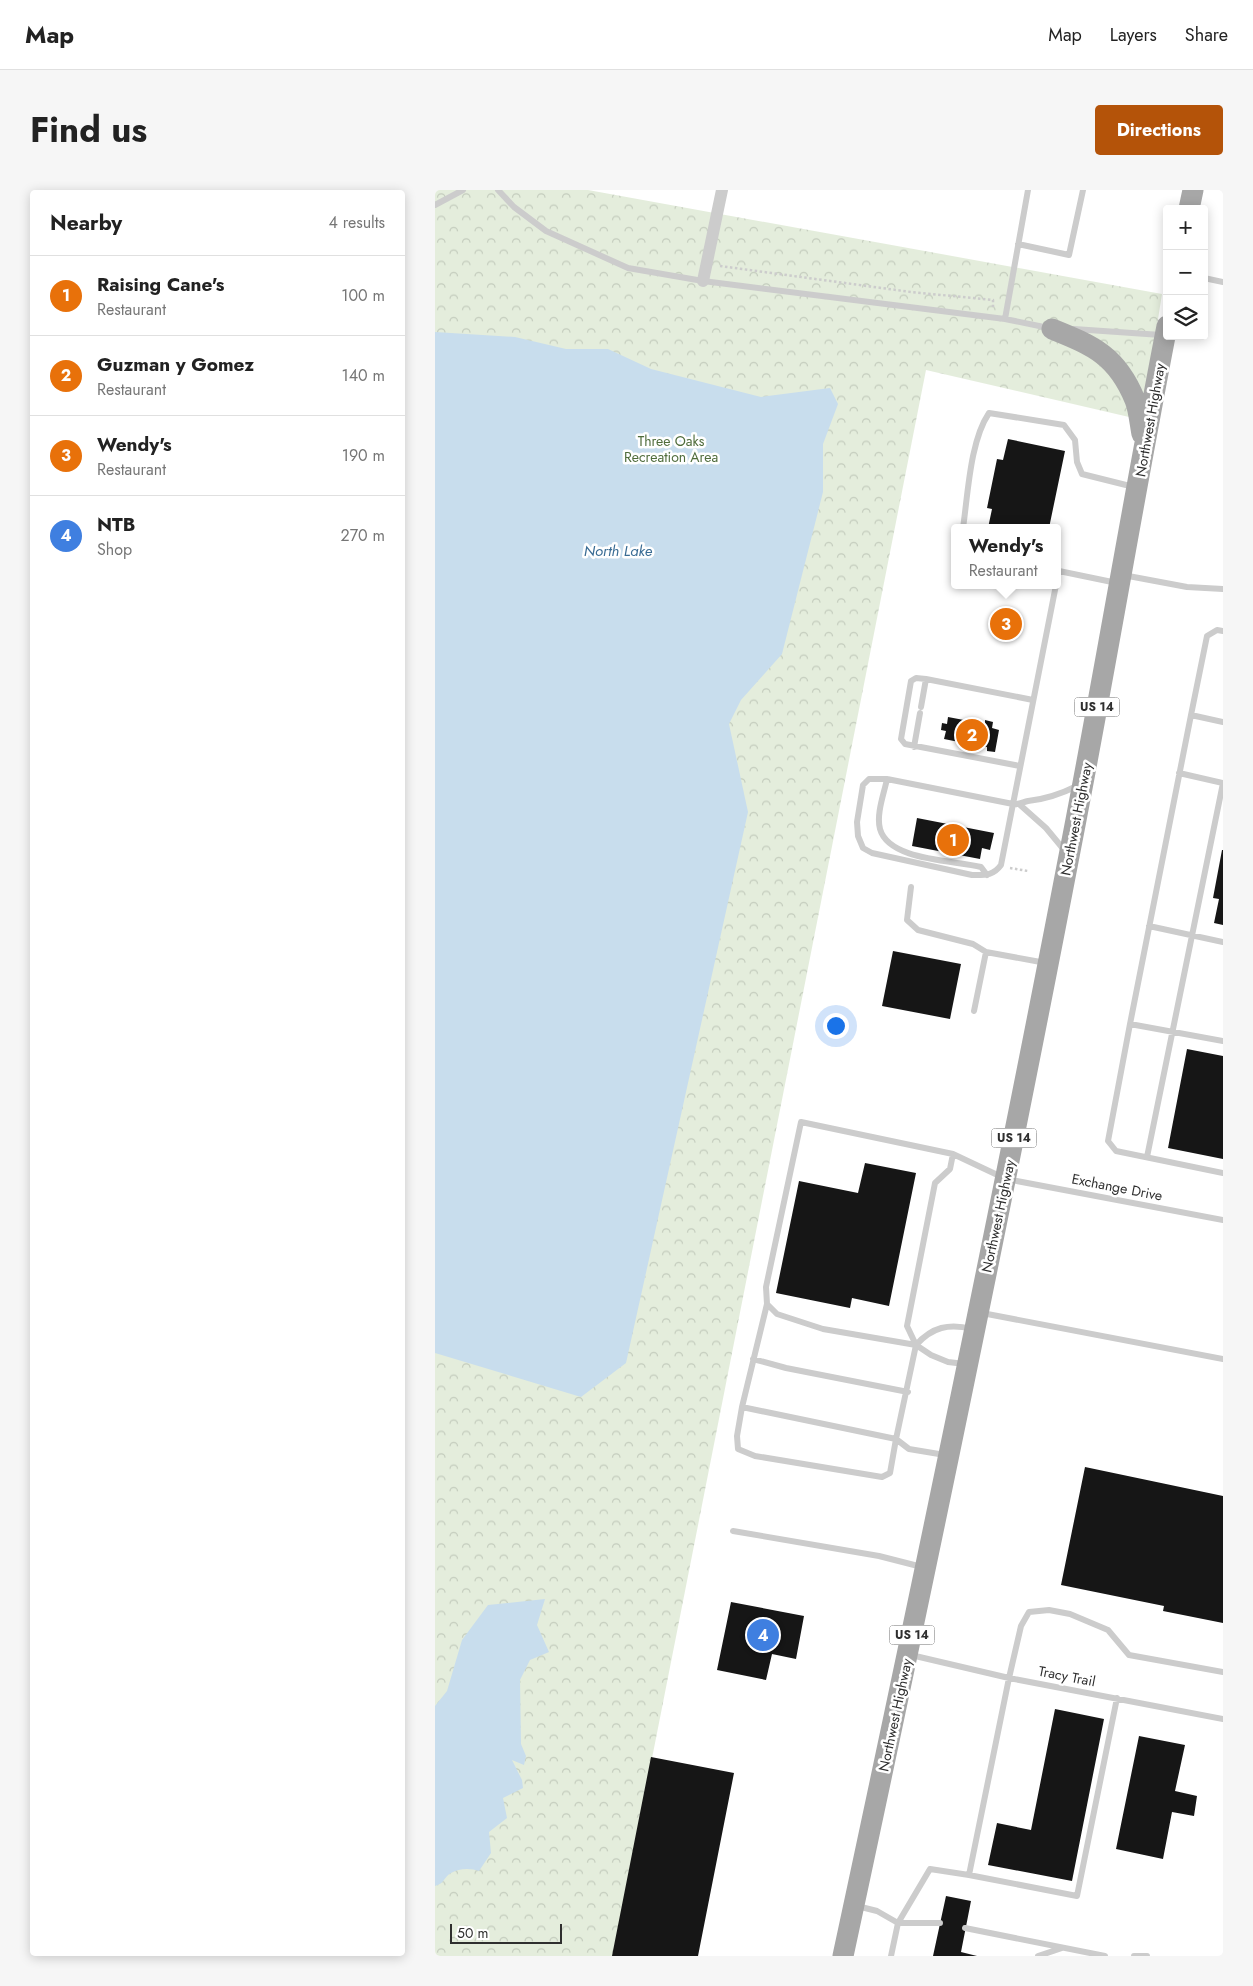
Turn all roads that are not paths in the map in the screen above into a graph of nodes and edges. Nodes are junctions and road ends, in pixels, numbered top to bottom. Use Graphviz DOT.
graph roads {
  1 [pos="463,190"];
  2 [pos="498,190"];
  3 [pos="721,190"];
  4 [pos="1028,190"];
  5 [pos="1083,190"];
  6 [pos="1193,190"];
  7 [pos="435,205"];
  8 [pos="1190,205"];
  9 [pos="1018,244"];
  10 [pos="1208,279"];
  11 [pos="703,281"];
  12 [pos="1223,282"];
  13 [pos="1005,319"];
  14 [pos="1053,329"];
  15 [pos="1163,330"];
  16 [pos="1164,340"];
  17 [pos="1144,449"];
  18 [pos="1138,487"];
  19 [pos="964,524"];
  20 [pos="1061,571"];
  21 [pos="1121,579"];
  22 [pos="1055,589"];
  23 [pos="1223,589"];
  24 [pos="1223,631"];
  25 [pos="926,679"];
  26 [pos="1033,700"];
  27 [pos="1191,715"];
  28 [pos="1223,722"];
  29 [pos="914,746"];
  30 [pos="1020,766"];
  31 [pos="1179,773"];
  32 [pos="887,779"];
  33 [pos="1083,784"];
  34 [pos="1016,804"];
  35 [pos="1069,856"];
  36 [pos="987,875"];
  37 [pos="911,886"];
  38 [pos="1149,926"];
  39 [pos="1192,935"];
  40 [pos="1223,942"];
  41 [pos="986,952"];
  42 [pos="1047,964"];
  43 [pos="974,1011"];
  44 [pos="1130,1024"];
  45 [pos="1172,1032"];
  46 [pos="1223,1041"];
  47 [pos="953,1154"];
  48 [pos="1147,1157"];
  49 [pos="1223,1173"];
  50 [pos="1006,1179"];
  51 [pos="1223,1220"];
  52 [pos="767,1304"];
  53 [pos="977,1321"];
  54 [pos="916,1345"];
  55 [pos="753,1359"];
  56 [pos="1223,1359"];
  57 [pos="968,1365"];
  58 [pos="907,1392"];
  59 [pos="742,1407"];
  60 [pos="896,1439"];
  61 [pos="949,1456"];
  62 [pos="733,1531"];
  63 [pos="926,1568"];
  64 [pos="908,1654"];
  65 [pos="1223,1672"];
  66 [pos="1009,1678"];
  67 [pos="1117,1698"];
  68 [pos="1223,1719"];
  69 [pos="969,1875"];
  70 [pos="854,1906"];
  71 [pos="940,1922"];
  72 [pos="898,1923"];
  73 [pos="965,1928"];
  74 [pos="1063,1947"];
  75 [pos="843,1956"];
  76 [pos="891,1956"];
  77 [pos="1038,1956"];
  78 [pos="1105,1956"];
  79 [pos="1134,1956"];
  80 [pos="1147,1956"];
  1 -- 7 [label="lane"];
  2 -- 11 [label="lane"];
  3 -- 11 [label="street"];
  4 -- 9 [label="lane"];
  5 -- 9 [label="lane"];
  6 -- 8 [label="main road"];
  9 -- 13 [label="lane"];
  10 -- 12 [label="lane"];
  11 -- 13 [label="lane"];
  13 -- 14 [label="lane"];
  14 -- 15 [label="lane"];
  14 -- 17 [label="main road"];
  16 -- 17 [label="main road, Northwest Highway / US 14"];
  17 -- 18 [label="main road, Northwest Highway / US 14"];
  18 -- 19 [label="lane"];
  18 -- 21 [label="main road, Northwest Highway / US 14"];
  20 -- 21 [label="lane"];
  21 -- 23 [label="lane"];
  21 -- 33 [label="main road, Northwest Highway / US 14"];
  22 -- 26 [label="lane"];
  24 -- 27 [label="lane"];
  25 -- 26 [label="lane"];
  25 -- 29 [label="lane"];
  25 -- 29 [label="lane"];
  26 -- 30 [label="lane"];
  27 -- 28 [label="lane"];
  27 -- 31 [label="lane"];
  29 -- 30 [label="lane"];
  30 -- 34 [label="lane"];
  31 -- 38 [label="lane"];
  31 -- 39 [label="lane"];
  32 -- 34 [label="lane"];
  32 -- 36 [label="lane"];
  32 -- 36 [label="lane"];
  33 -- 34 [label="lane"];
  33 -- 35 [label="main road, Northwest Highway / US 14"];
  34 -- 35 [label="lane"];
  34 -- 36 [label="lane"];
  35 -- 42 [label="main road, Northwest Highway / US 14"];
  37 -- 41 [label="lane"];
  38 -- 39 [label="lane"];
  38 -- 44 [label="lane"];
  39 -- 40 [label="lane"];
  39 -- 45 [label="lane"];
  41 -- 42 [label="lane"];
  41 -- 43 [label="lane"];
  42 -- 50 [label="main road, Northwest Highway / US 14"];
  44 -- 45 [label="lane"];
  44 -- 48 [label="lane"];
  45 -- 46 [label="lane"];
  45 -- 48 [label="lane"];
  47 -- 50 [label="lane, Exchange Drive"];
  47 -- 52 [label="lane, Exchange Drive"];
  47 -- 54 [label="lane"];
  48 -- 49 [label="lane"];
  50 -- 51 [label="lane, Exchange Drive"];
  50 -- 53 [label="main road, Northwest Highway / US 14"];
  52 -- 54 [label="lane"];
  52 -- 55 [label="lane"];
  53 -- 54 [label="lane"];
  53 -- 56 [label="lane"];
  53 -- 57 [label="main road, Northwest Highway / US 14"];
  54 -- 57 [label="lane"];
  54 -- 58 [label="lane"];
  55 -- 58 [label="lane"];
  55 -- 59 [label="lane"];
  57 -- 61 [label="main road, Northwest Highway / US 14"];
  58 -- 60 [label="lane"];
  59 -- 60 [label="lane"];
  59 -- 60 [label="lane"];
  60 -- 61 [label="lane"];
  61 -- 63 [label="main road, Northwest Highway / US 14"];
  62 -- 63 [label="lane"];
  63 -- 64 [label="main road, Northwest Highway / US 14"];
  64 -- 66 [label="lane, Tracy Trail"];
  64 -- 70 [label="main road, Northwest Highway / US 14"];
  65 -- 66 [label="lane"];
  66 -- 67 [label="lane, Tracy Trail"];
  66 -- 69 [label="lane"];
  67 -- 68 [label="lane, Tracy Trail"];
  67 -- 69 [label="lane"];
  69 -- 72 [label="lane"];
  70 -- 72 [label="lane"];
  70 -- 75 [label="main road, Northwest Highway / US 14"];
  71 -- 72 [label="lane"];
  72 -- 76 [label="lane"];
  73 -- 74 [label="lane"];
  74 -- 77 [label="lane"];
  74 -- 78 [label="lane"];
  79 -- 80 [label="lane"];
}
